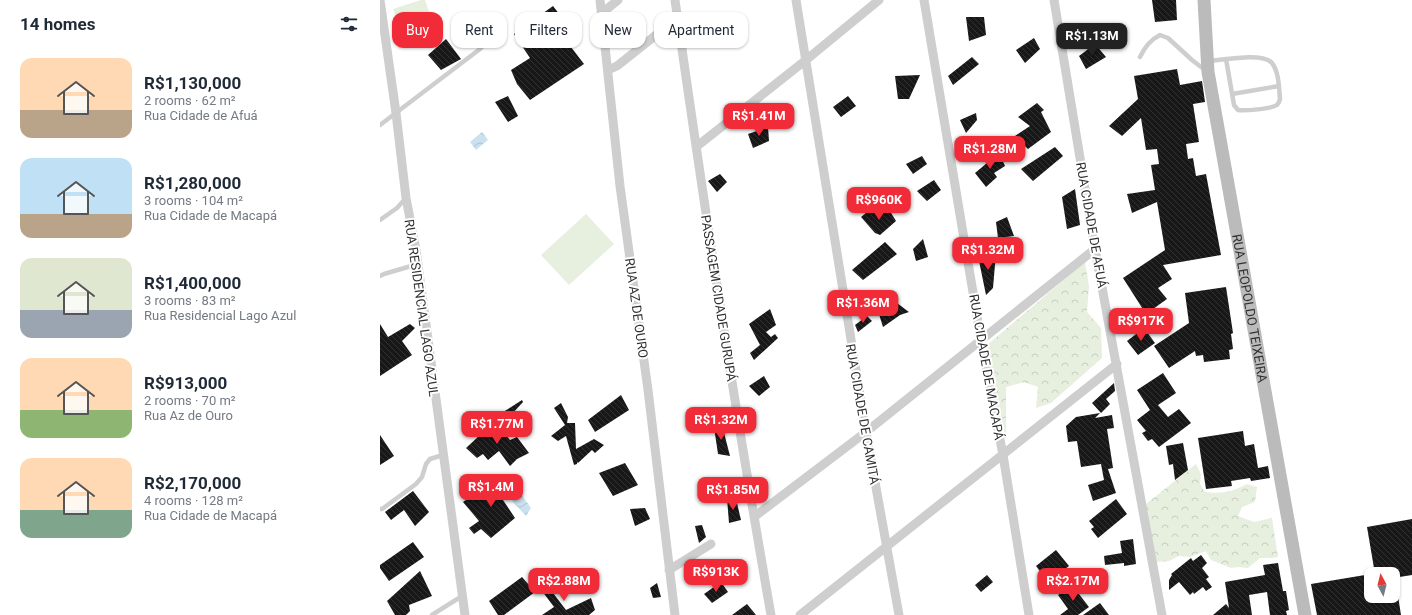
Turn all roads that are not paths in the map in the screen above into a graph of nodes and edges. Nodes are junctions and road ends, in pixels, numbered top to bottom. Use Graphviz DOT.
graph roads {
  1 [pos="380,0"];
  2 [pos="600,0"];
  3 [pos="618,0"];
  4 [pos="675,0"];
  5 [pos="796,0"];
  6 [pos="879,0"];
  7 [pos="924,0"];
  8 [pos="1054,0"];
  9 [pos="1204,0"];
  10 [pos="602,12"];
  11 [pos="603,12"];
  12 [pos="654,37"];
  13 [pos="481,48"];
  14 [pos="606,48"];
  15 [pos="1140,57"];
  16 [pos="1226,59"];
  17 [pos="806,60"];
  18 [pos="1207,66"];
  19 [pos="608,70"];
  20 [pos="1279,86"];
  21 [pos="1232,94"];
  22 [pos="396,113"];
  23 [pos="380,125"];
  24 [pos="696,147"];
  25 [pos="406,198"];
  26 [pos="380,220"];
  27 [pos="1095,250"];
  28 [pos="418,264"];
  29 [pos="380,276"];
  30 [pos="981,340"];
  31 [pos="1117,364"];
  32 [pos="866,432"];
  33 [pos="443,454"];
  34 [pos="1003,455"];
  35 [pos="380,509"];
  36 [pos="754,517"];
  37 [pos="711,544"];
  38 [pos="887,545"];
  39 [pos="669,570"];
  40 [pos="462,596"];
  41 [pos="432,615"];
  42 [pos="465,615"];
  43 [pos="675,615"];
  44 [pos="771,615"];
  45 [pos="800,615"];
  46 [pos="899,615"];
  47 [pos="1029,615"];
  48 [pos="1162,615"];
  49 [pos="1305,615"];
  1 -- 22 [label="street, RUA RESIDENCIAL LAGO AZUL"];
  2 -- 10 [label="street, RUA AZ DE OURO"];
  3 -- 11 [label="street"];
  4 -- 24 [label="street, PASSAGEM CIDADE GURUPÁ"];
  5 -- 17 [label="street, RUA CIDADE DE CAMITÁ"];
  6 -- 17 [label="street"];
  7 -- 30 [label="street, RUA CIDADE DE MACAPÁ"];
  8 -- 27 [label="street, RUA CIDADE DE AFUÁ"];
  9 -- 18 [label="main road, RUA LEOPOLDO TEIXEIRA"];
  12 -- 19 [label="street"];
  13 -- 22 [label="lane"];
  14 -- 19 [label="street, RUA AZ DE OURO"];
  15 -- 18 [label="lane"];
  16 -- 18 [label="lane"];
  16 -- 20 [label="lane"];
  16 -- 21 [label="lane"];
  17 -- 24 [label="street"];
  17 -- 32 [label="street, RUA CIDADE DE CAMITÁ"];
  18 -- 49 [label="main road, RUA LEOPOLDO TEIXEIRA"];
  19 -- 39 [label="street, RUA AZ DE OURO"];
  20 -- 21 [label="lane"];
  20 -- 21 [label="lane"];
  22 -- 23 [label="lane"];
  22 -- 25 [label="street, RUA RESIDENCIAL LAGO AZUL"];
  24 -- 36 [label="street, PASSAGEM CIDADE GURUPÁ"];
  25 -- 26 [label="lane"];
  25 -- 28 [label="street, RUA RESIDENCIAL LAGO AZUL"];
  27 -- 30 [label="street"];
  27 -- 31 [label="street, RUA CIDADE DE AFUÁ"];
  28 -- 29 [label="lane"];
  28 -- 33 [label="street, RUA RESIDENCIAL LAGO AZUL"];
  30 -- 32 [label="street"];
  30 -- 34 [label="street, RUA CIDADE DE MACAPÁ"];
  31 -- 34 [label="street"];
  31 -- 48 [label="street, RUA CIDADE DE AFUÁ"];
  32 -- 36 [label="street"];
  32 -- 38 [label="street, RUA CIDADE DE CAMITÁ"];
  33 -- 35 [label="lane"];
  33 -- 40 [label="street, RUA RESIDENCIAL LAGO AZUL"];
  34 -- 38 [label="street"];
  34 -- 47 [label="street, RUA CIDADE DE MACAPÁ"];
  36 -- 44 [label="street, PASSAGEM CIDADE GURUPÁ"];
  37 -- 39 [label="street"];
  38 -- 45 [label="street"];
  38 -- 46 [label="street, RUA CIDADE DE CAMITÁ"];
  39 -- 43 [label="street, RUA AZ DE OURO"];
  40 -- 41 [label="lane"];
  40 -- 42 [label="street, RUA RESIDENCIAL LAGO AZUL"];
}
